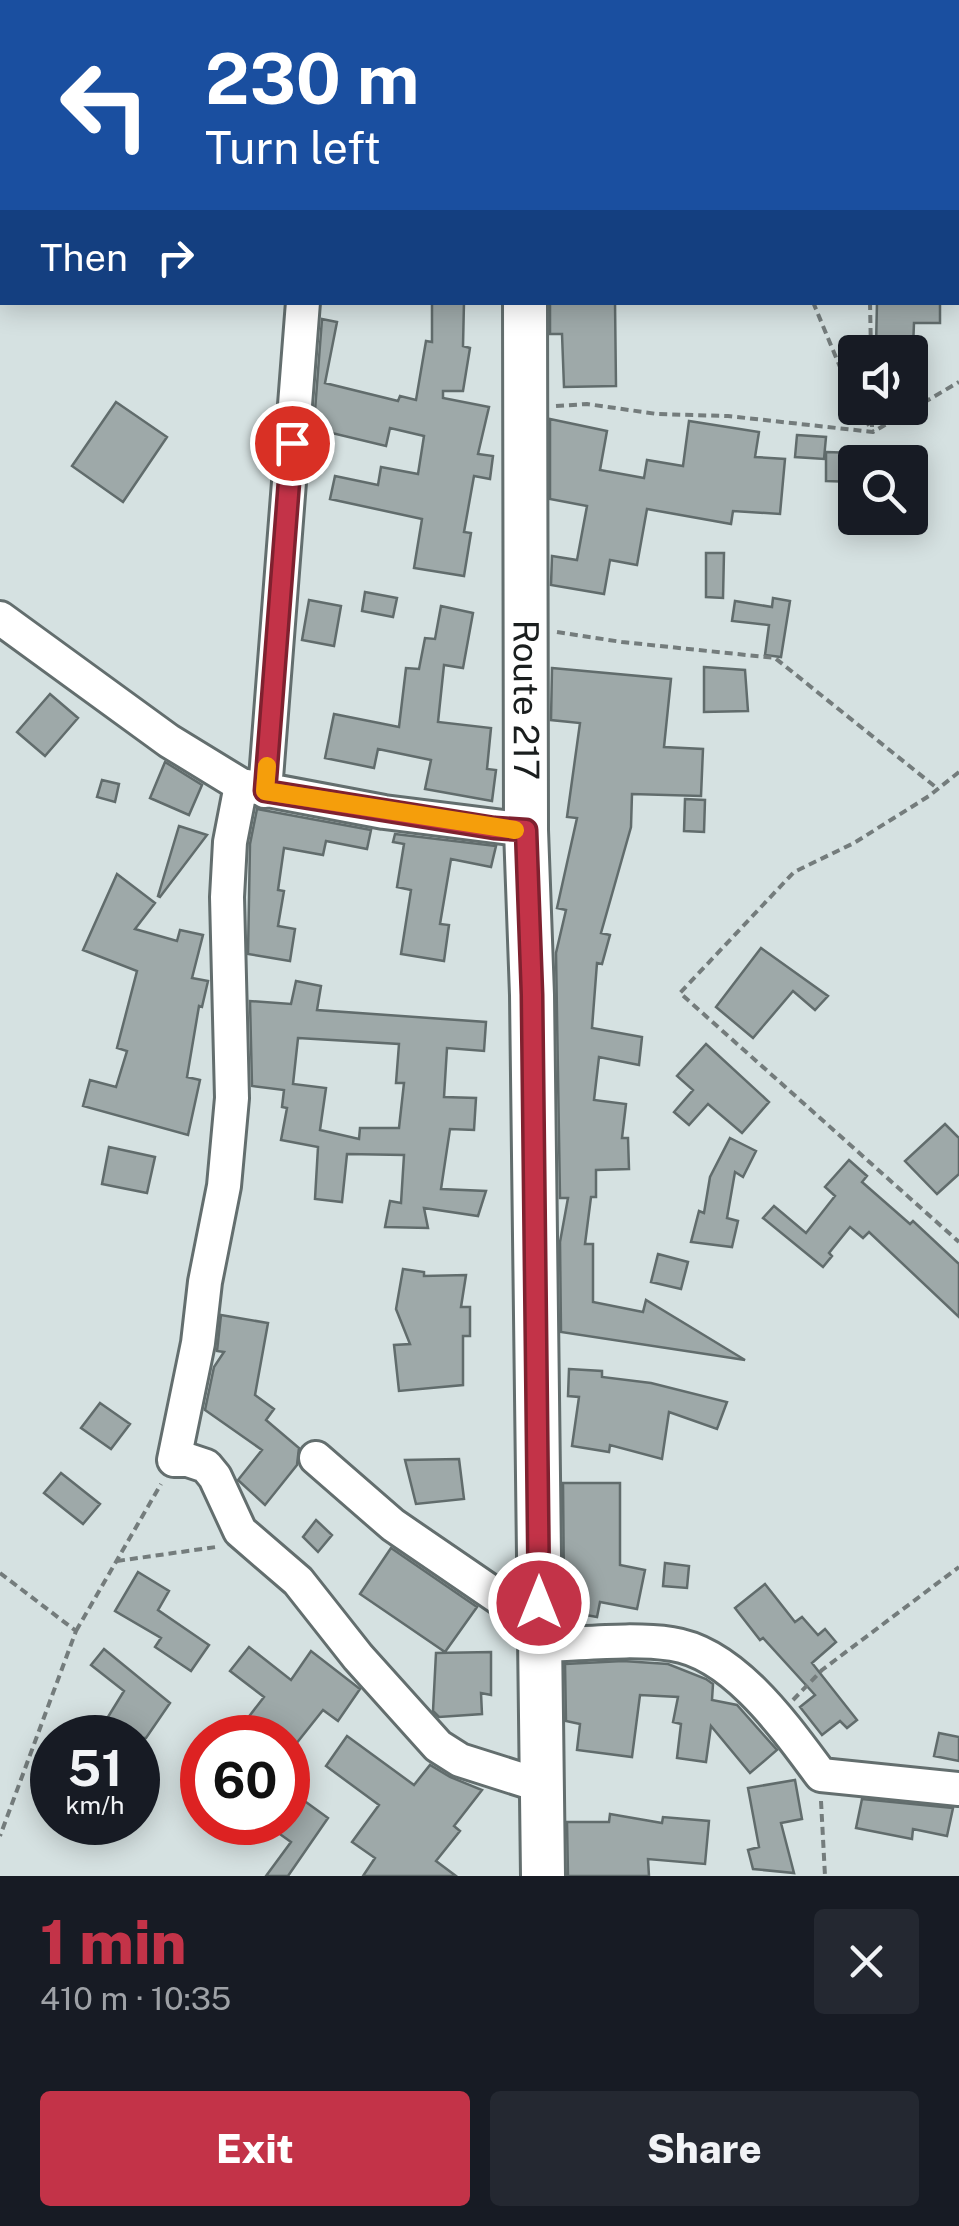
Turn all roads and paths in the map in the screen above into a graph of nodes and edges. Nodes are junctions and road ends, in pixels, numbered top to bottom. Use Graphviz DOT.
graph roads {
  1 [pos="302,305"];
  2 [pos="525,305"];
  3 [pos="814,305"];
  4 [pos="870,305"];
  5 [pos="870,335"];
  6 [pos="838,362"];
  7 [pos="959,382"];
  8 [pos="526,408"];
  9 [pos="868,425"];
  10 [pos="872,425"];
  11 [pos="872,432"];
  12 [pos="0,618"];
  13 [pos="527,627"];
  14 [pos="959,772"];
  15 [pos="253,788"];
  16 [pos="938,789"];
  17 [pos="526,830"];
  18 [pos="959,1242"];
  19 [pos="316,1458"];
  20 [pos="174,1460"];
  21 [pos="251,1542"];
  22 [pos="116,1561"];
  23 [pos="959,1568"];
  24 [pos="0,1574"];
  25 [pos="76,1631"];
  26 [pos="540,1635"];
  27 [pos="776,1717"];
  28 [pos="820,1774"];
  29 [pos="542,1786"];
  30 [pos="959,1788"];
  31 [pos="0,1836"];
  32 [pos="543,1876"];
  33 [pos="824,1876"];
  1 -- 15 [label="street"];
  2 -- 8 [label="main road, Route 217"];
  3 -- 6 [label="path"];
  4 -- 5 [label="path"];
  7 -- 11 [label="path"];
  8 -- 11 [label="path"];
  8 -- 13 [label="main road, Route 217"];
  9 -- 11 [label="path"];
  10 -- 11 [label="path"];
  12 -- 15 [label="street"];
  13 -- 16 [label="path"];
  13 -- 17 [label="main road, Route 217"];
  14 -- 16 [label="path"];
  15 -- 17 [label="street"];
  15 -- 20 [label="street"];
  16 -- 18 [label="path"];
  17 -- 26 [label="main road, Route 217"];
  19 -- 26 [label="street"];
  20 -- 21 [label="street"];
  20 -- 22 [label="path"];
  21 -- 22 [label="path"];
  21 -- 29 [label="street"];
  22 -- 25 [label="path"];
  23 -- 27 [label="path"];
  24 -- 25 [label="path"];
  25 -- 31 [label="path"];
  26 -- 27 [label="street"];
  26 -- 29 [label="main road, Route 217"];
  27 -- 28 [label="street"];
  28 -- 30 [label="street"];
  28 -- 33 [label="path"];
  29 -- 32 [label="main road, Route 217"];
}
